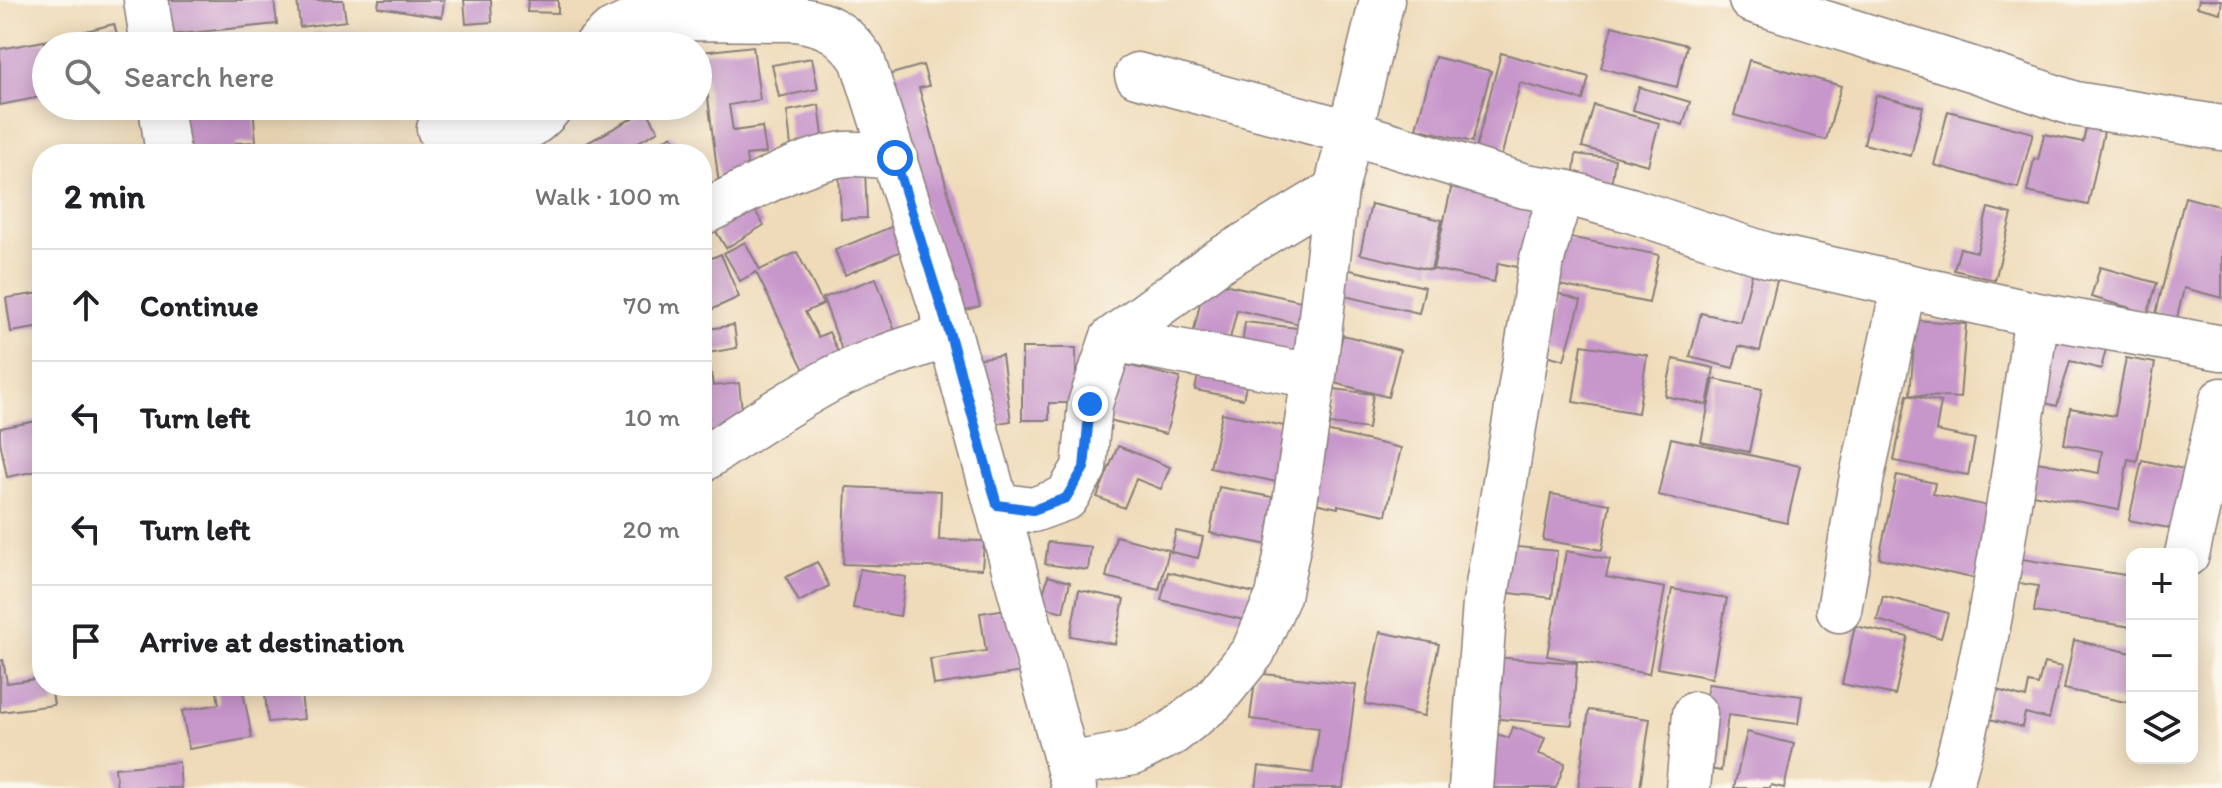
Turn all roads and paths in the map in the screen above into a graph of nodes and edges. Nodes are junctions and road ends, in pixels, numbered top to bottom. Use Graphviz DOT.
graph roads {
  1 [pos="146,0"];
  2 [pos="1382,0"];
  3 [pos="1751,0"];
  4 [pos="151,32"];
  5 [pos="611,32"];
  6 [pos="1137,75"];
  7 [pos="163,120"];
  8 [pos="539,120"];
  9 [pos="2222,128"];
  10 [pos="439,129"];
  11 [pos="1349,132"];
  12 [pos="167,144"];
  13 [pos="895,158"];
  14 [pos="1336,190"];
  15 [pos="1564,192"];
  16 [pos="712,208"];
  17 [pos="1904,285"];
  18 [pos="2037,315"];
  19 [pos="950,335"];
  20 [pos="1112,339"];
  21 [pos="2222,348"];
  22 [pos="1314,376"];
  23 [pos="2222,400"];
  24 [pos="712,454"];
  25 [pos="997,505"];
  26 [pos="2188,548"];
  27 [pos="1839,610"];
  28 [pos="1695,714"];
  29 [pos="1071,776"];
  30 [pos="1471,788"];
  31 [pos="1688,788"];
  32 [pos="1950,788"];
  1 -- 4 [label="street"];
  2 -- 11 [label="street"];
  3 -- 9 [label="street"];
  5 -- 13 [label="street"];
  6 -- 11 [label="street"];
  7 -- 12 [label="street"];
  8 -- 10 [label="street"];
  11 -- 14 [label="street"];
  11 -- 15 [label="street"];
  13 -- 16 [label="street"];
  13 -- 19 [label="street"];
  14 -- 20 [label="street"];
  14 -- 22 [label="street"];
  15 -- 17 [label="street"];
  15 -- 30 [label="street"];
  17 -- 18 [label="street"];
  17 -- 27 [label="street"];
  18 -- 21 [label="street"];
  18 -- 32 [label="street"];
  19 -- 24 [label="street"];
  19 -- 25 [label="street"];
  20 -- 22 [label="street"];
  20 -- 25 [label="street"];
  22 -- 29 [label="street"];
  23 -- 26 [label="street"];
  25 -- 29 [label="street"];
  28 -- 31 [label="street"];
}
